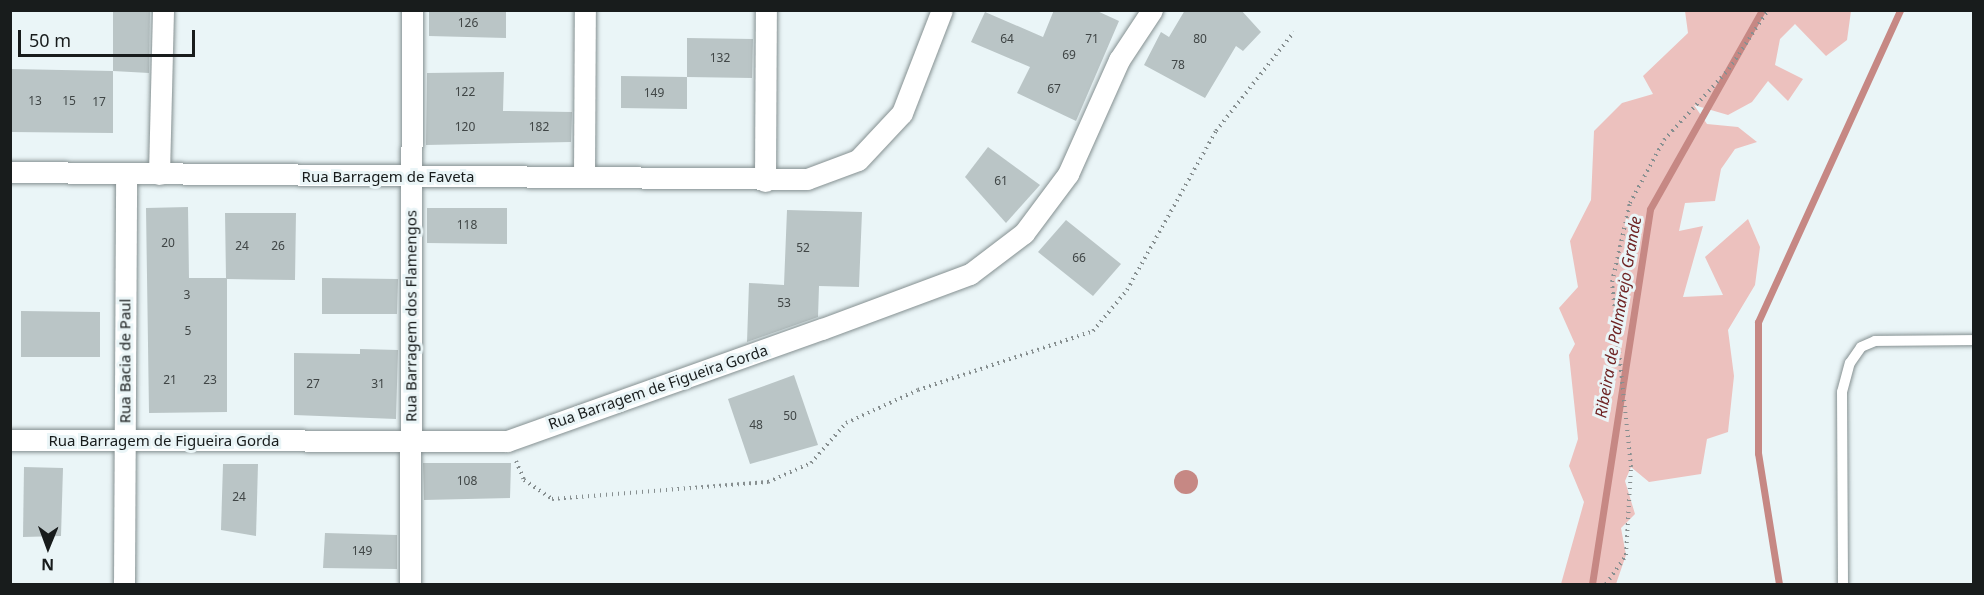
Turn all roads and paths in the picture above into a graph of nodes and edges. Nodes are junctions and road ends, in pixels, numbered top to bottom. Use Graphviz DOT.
graph roads {
  1 [pos="163,10"];
  2 [pos="412,10"];
  3 [pos="585,10"];
  4 [pos="766,10"];
  5 [pos="942,10"];
  6 [pos="1152,10"];
  7 [pos="1768,10"];
  8 [pos="1294,32"];
  9 [pos="10,172"];
  10 [pos="126,173"];
  11 [pos="159,174"];
  12 [pos="584,177"];
  13 [pos="412,178"];
  14 [pos="765,181"];
  15 [pos="1974,340"];
  16 [pos="10,440"];
  17 [pos="125,441"];
  18 [pos="507,441"];
  19 [pos="410,443"];
  20 [pos="124,585"];
  21 [pos="410,585"];
  22 [pos="1606,585"];
  23 [pos="1843,585"];
  1 -- 11 [label="street"];
  2 -- 13 [label="street, Rua Barragem dos Flamengos"];
  3 -- 12 [label="street"];
  4 -- 14 [label="street"];
  5 -- 14 [label="street, Rua Barragem de Faveta"];
  6 -- 18 [label="street, Rua Barragem de Figueira Gorda"];
  7 -- 22 [label="path"];
  8 -- 18 [label="path"];
  9 -- 10 [label="street, Rua Barragem de Faveta"];
  10 -- 11 [label="street, Rua Barragem de Faveta"];
  10 -- 17 [label="street, Rua Bacia de Paul"];
  11 -- 13 [label="street, Rua Barragem de Faveta"];
  12 -- 13 [label="street, Rua Barragem de Faveta"];
  12 -- 14 [label="street, Rua Barragem de Faveta"];
  13 -- 19 [label="street, Rua Barragem dos Flamengos"];
  15 -- 23 [label="lane"];
  16 -- 17 [label="street, Rua Barragem de Figueira Gorda"];
  17 -- 19 [label="street, Rua Barragem de Figueira Gorda"];
  17 -- 20 [label="street, Rua Bacia de Paul"];
  18 -- 19 [label="street, Rua Barragem de Figueira Gorda"];
  19 -- 21 [label="street, Rua Barragem dos Flamengos"];
}
